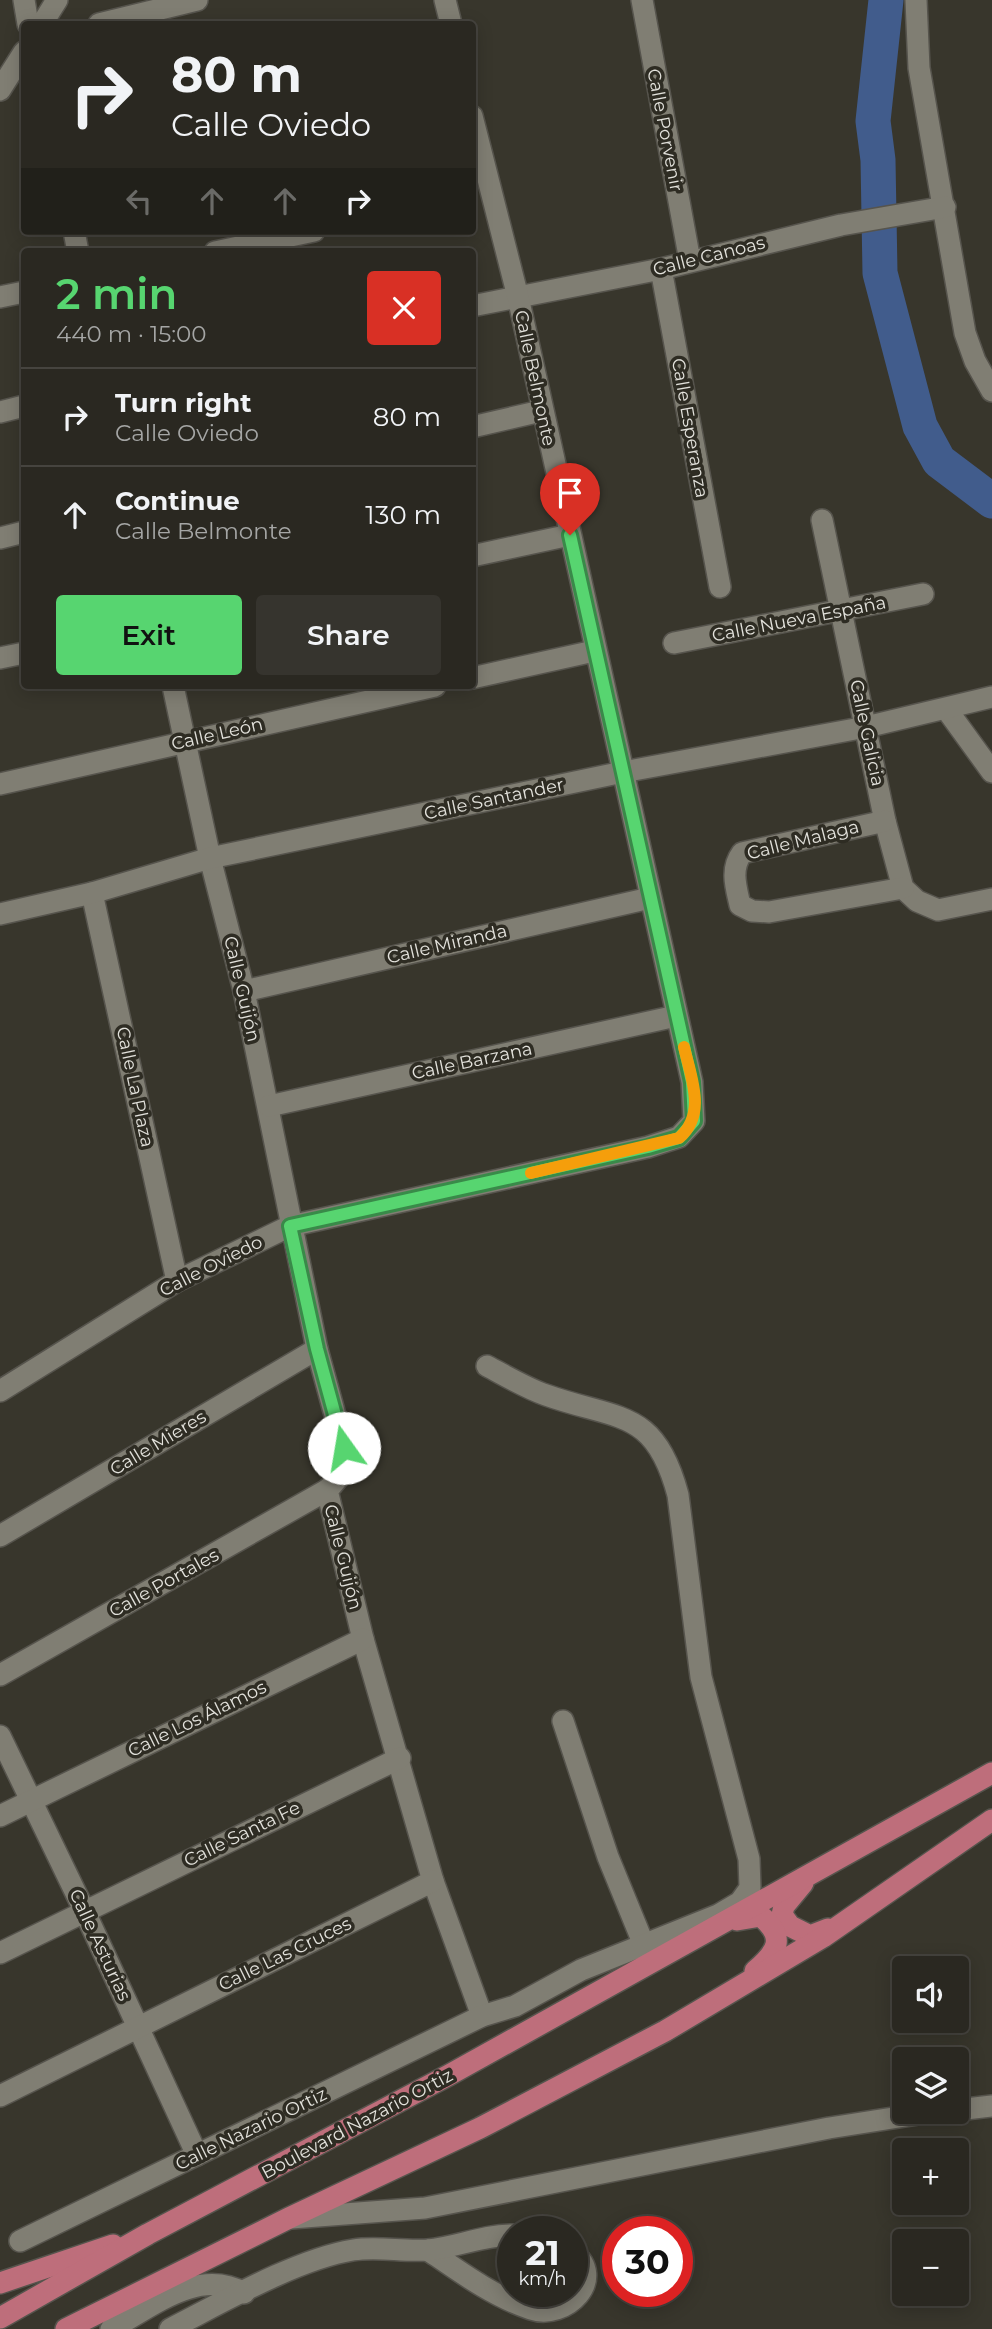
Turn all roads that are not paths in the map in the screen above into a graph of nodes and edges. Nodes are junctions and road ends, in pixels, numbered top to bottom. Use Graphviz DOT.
graph roads {
  1 [pos="23,0"];
  2 [pos="57,0"];
  3 [pos="197,0"];
  4 [pos="445,0"];
  5 [pos="642,0"];
  6 [pos="916,0"];
  7 [pos="27,21"];
  8 [pos="44,21"];
  9 [pos="111,21"];
  10 [pos="450,21"];
  11 [pos="21,57"];
  12 [pos="0,90"];
  13 [pos="476,151"];
  14 [pos="481,195"];
  15 [pos="945,206"];
  16 [pos="295,235"];
  17 [pos="234,248"];
  18 [pos="690,261"];
  19 [pos="661,269"];
  20 [pos="21,293"];
  21 [pos="517,296"];
  22 [pos="0,297"];
  23 [pos="476,305"];
  24 [pos="992,391"];
  25 [pos="21,407"];
  26 [pos="541,411"];
  27 [pos="0,412"];
  28 [pos="476,426"];
  29 [pos="822,520"];
  30 [pos="21,533"];
  31 [pos="570,535"];
  32 [pos="0,538"];
  33 [pos="476,555"];
  34 [pos="719,587"];
  35 [pos="923,594"];
  36 [pos="841,611"];
  37 [pos="674,643"];
  38 [pos="594,651"];
  39 [pos="21,654"];
  40 [pos="0,658"];
  41 [pos="476,677"];
  42 [pos="174,689"];
  43 [pos="421,689"];
  44 [pos="992,697"];
  45 [pos="947,710"];
  46 [pos="866,727"];
  47 [pos="185,741"];
  48 [pos="623,772"];
  49 [pos="992,772"];
  50 [pos="0,784"];
  51 [pos="885,821"];
  52 [pos="210,858"];
  53 [pos="904,888"];
  54 [pos="92,894"];
  55 [pos="650,898"];
  56 [pos="992,899"];
  57 [pos="0,914"];
  58 [pos="244,991"];
  59 [pos="676,1016"];
  60 [pos="269,1106"];
  61 [pos="648,1147"];
  62 [pos="290,1226"];
  63 [pos="177,1281"];
  64 [pos="317,1349"];
  65 [pos="487,1366"];
  66 [pos="0,1391"];
  67 [pos="327,1490"];
  68 [pos="0,1536"];
  69 [pos="363,1639"];
  70 [pos="0,1675"];
  71 [pos="563,1721"];
  72 [pos="0,1736"];
  73 [pos="400,1758"];
  74 [pos="992,1773"];
  75 [pos="31,1800"];
  76 [pos="0,1816"];
  77 [pos="992,1820"];
  78 [pos="823,1867"];
  79 [pos="433,1881"];
  80 [pos="85,1910"];
  81 [pos="846,1922"];
  82 [pos="713,1928"];
  83 [pos="644,1945"];
  84 [pos="0,1953"];
  85 [pos="741,1984"];
  86 [pos="482,2016"];
  87 [pos="137,2026"];
  88 [pos="0,2096"];
  89 [pos="992,2106"];
  90 [pos="969,2109"];
  91 [pos="892,2118"];
  92 [pos="197,2155"];
  93 [pos="289,2218"];
  94 [pos="148,2234"];
  95 [pos="497,2237"];
  96 [pos="20,2241"];
  97 [pos="428,2250"];
  98 [pos="0,2283"];
  99 [pos="158,2283"];
  100 [pos="244,2292"];
  101 [pos="497,2292"];
  102 [pos="527,2307"];
  103 [pos="560,2307"];
  104 [pos="0,2318"];
  105 [pos="66,2329"];
  106 [pos="92,2329"];
  107 [pos="111,2329"];
  108 [pos="170,2329"];
  1 -- 7 [label="street"];
  2 -- 8 [label="street"];
  3 -- 9 [label="street"];
  4 -- 10 [label="street"];
  5 -- 18 [label="street, Calle Porvenir"];
  6 -- 15 [label="street"];
  11 -- 12 [label="street"];
  13 -- 14 [label="street, Calle Belmonte"];
  14 -- 21 [label="street, Calle Belmonte"];
  15 -- 18 [label="street, Calle Canoas"];
  15 -- 24 [label="street"];
  16 -- 17 [label="street"];
  18 -- 19 [label="street, Calle Canoas"];
  19 -- 21 [label="street, Calle Canoas"];
  19 -- 34 [label="street, Calle Esperanza"];
  20 -- 22 [label="street"];
  21 -- 23 [label="street, Calle Canoas"];
  21 -- 26 [label="street, Calle Belmonte"];
  25 -- 27 [label="street"];
  26 -- 28 [label="street"];
  26 -- 31 [label="street, Calle Belmonte"];
  29 -- 36 [label="street, Calle Galicia"];
  30 -- 32 [label="street"];
  31 -- 33 [label="street"];
  31 -- 38 [label="street, Calle Belmonte"];
  35 -- 36 [label="street, Calle Nueva España"];
  36 -- 37 [label="street, Calle Nueva España"];
  36 -- 46 [label="street, Calle Galicia"];
  38 -- 41 [label="street"];
  38 -- 48 [label="street, Calle Belmonte"];
  39 -- 40 [label="street"];
  42 -- 47 [label="street, Calle Guijón"];
  43 -- 47 [label="street, Calle León"];
  44 -- 45 [label="street, Calle Santander"];
  45 -- 46 [label="street, Calle Santander"];
  45 -- 49 [label="street"];
  46 -- 48 [label="street, Calle Santander"];
  46 -- 51 [label="street, Calle Galicia"];
  47 -- 50 [label="street, Calle León"];
  47 -- 52 [label="street, Calle Guijón"];
  48 -- 52 [label="street, Calle Santander"];
  48 -- 55 [label="street, Calle Belmonte"];
  51 -- 53 [label="street, Calle Galicia"];
  51 -- 53 [label="street, Calle Malaga"];
  52 -- 54 [label="street, Calle Santander"];
  52 -- 58 [label="street, Calle Guijón"];
  53 -- 56 [label="street"];
  54 -- 57 [label="street, Calle Santander"];
  54 -- 63 [label="street, Calle La Plaza"];
  55 -- 58 [label="street, Calle Miranda"];
  55 -- 59 [label="street, Calle Belmonte"];
  58 -- 60 [label="street, Calle Guijón"];
  59 -- 60 [label="street, Calle Barzana"];
  59 -- 61 [label="street, Calle Belmonte"];
  60 -- 62 [label="street, Calle Guijón"];
  61 -- 62 [label="street, Calle Oviedo"];
  62 -- 63 [label="street, Calle Oviedo"];
  62 -- 64 [label="street, Calle Guijón"];
  63 -- 66 [label="street, Calle Oviedo"];
  64 -- 67 [label="street, Calle Guijón"];
  64 -- 68 [label="street, Calle Mieres"];
  65 -- 83 [label="street, Calle Nazario Ortiz"];
  67 -- 69 [label="street, Calle Guijón"];
  67 -- 70 [label="street, Calle Portales"];
  69 -- 73 [label="street, Calle Guijón"];
  69 -- 75 [label="street, Calle Los Álamos"];
  71 -- 83 [label="street"];
  72 -- 75 [label="street, Calle Asturias"];
  73 -- 79 [label="street, Calle Guijón"];
  73 -- 80 [label="street, Calle Santa Fe"];
  74 -- 78 [label="main road, Boulevard Nazario Ortiz"];
  75 -- 76 [label="street, Calle Los Álamos"];
  75 -- 80 [label="street, Calle Asturias"];
  77 -- 81 [label="main road, Boulevard Nazario Ortiz"];
  78 -- 81 [label="main road, Boulevard Nazario Ortiz"];
  78 -- 82 [label="main road, Boulevard Nazario Ortiz"];
  79 -- 86 [label="street, Calle Guijón"];
  79 -- 87 [label="street, Calle Las Cruces"];
  80 -- 84 [label="street, Calle Santa Fe"];
  80 -- 87 [label="street, Calle Asturias"];
  81 -- 85 [label="main road, Boulevard Nazario Ortiz"];
  82 -- 85 [label="main road, Boulevard Nazario Ortiz"];
  82 -- 94 [label="main road, Boulevard Nazario Ortiz"];
  83 -- 86 [label="street, Calle Nazario Ortiz"];
  85 -- 93 [label="main road, Boulevard Nazario Ortiz"];
  86 -- 92 [label="street, Calle Nazario Ortiz"];
  87 -- 88 [label="street, Calle Las Cruces"];
  87 -- 92 [label="street, Calle Asturias"];
  89 -- 90 [label="street"];
  91 -- 93 [label="street"];
  92 -- 96 [label="street, Calle Nazario Ortiz"];
  93 -- 99 [label="main road, Boulevard Nazario Ortiz"];
  94 -- 98 [label="main road"];
  94 -- 104 [label="main road, Boulevard Nazario Ortiz"];
  95 -- 97 [label="street"];
  97 -- 100 [label="street"];
  97 -- 101 [label="street"];
  99 -- 105 [label="main road, Boulevard Nazario Ortiz"];
  99 -- 106 [label="main road"];
  100 -- 107 [label="street"];
  100 -- 108 [label="street"];
  102 -- 103 [label="street"];
}
